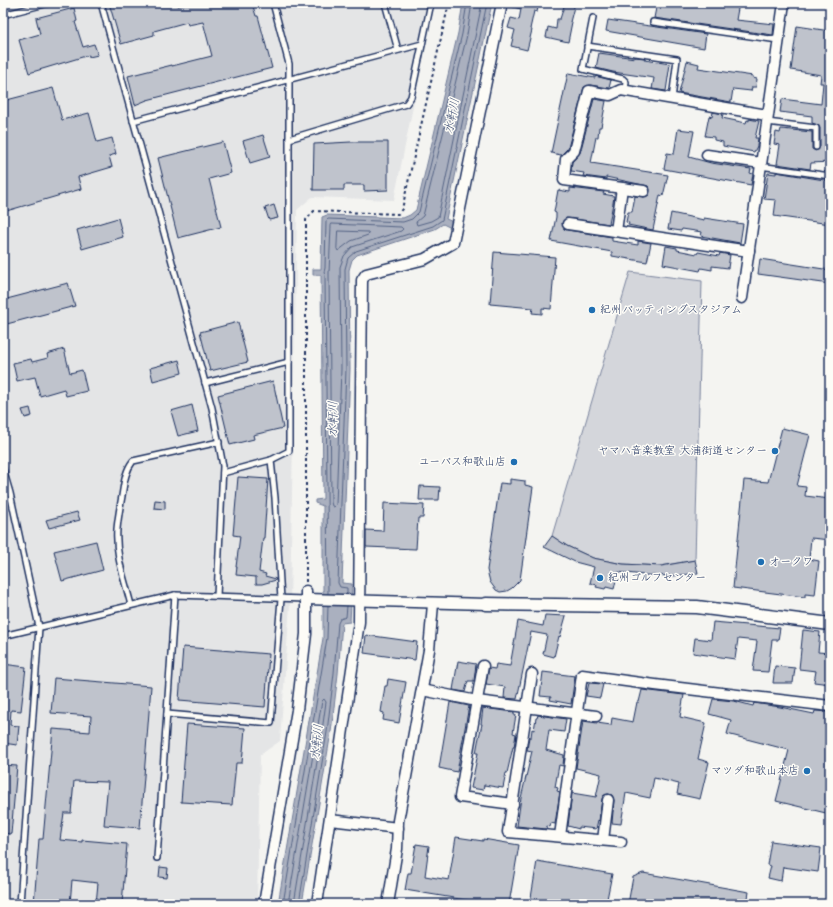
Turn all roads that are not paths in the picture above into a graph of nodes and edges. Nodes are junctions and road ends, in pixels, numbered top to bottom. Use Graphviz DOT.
graph roads {
  1 [pos="49,3"];
  2 [pos="101,3"];
  3 [pos="273,3"];
  4 [pos="385,3"];
  5 [pos="430,3"];
  6 [pos="502,3"];
  7 [pos="784,3"];
  8 [pos="3,15"];
  9 [pos="593,18"];
  10 [pos="653,22"];
  11 [pos="778,40"];
  12 [pos="422,44"];
  13 [pos="587,46"];
  14 [pos="398,50"];
  15 [pos="290,78"];
  16 [pos="625,91"];
  17 [pos="672,99"];
  18 [pos="767,119"];
  19 [pos="133,121"];
  20 [pos="289,139"];
  21 [pos="816,147"];
  22 [pos="707,155"];
  23 [pos="761,164"];
  24 [pos="830,176"];
  25 [pos="622,188"];
  26 [pos="644,191"];
  27 [pos="568,224"];
  28 [pos="616,231"];
  29 [pos="749,251"];
  30 [pos="742,298"];
  31 [pos="289,362"];
  32 [pos="205,383"];
  33 [pos="219,442"];
  34 [pos="271,460"];
  35 [pos="3,469"];
  36 [pos="223,473"];
  37 [pos="175,595"];
  38 [pos="306,595"];
  39 [pos="217,596"];
  40 [pos="281,599"];
  41 [pos="355,601"];
  42 [pos="434,604"];
  43 [pos="486,604"];
  44 [pos="131,605"];
  45 [pos="830,624"];
  46 [pos="39,628"];
  47 [pos="3,636"];
  48 [pos="484,666"];
  49 [pos="532,674"];
  50 [pos="422,690"];
  51 [pos="477,701"];
  52 [pos="830,706"];
  53 [pos="527,707"];
  54 [pos="577,713"];
  55 [pos="166,714"];
  56 [pos="596,716"];
  57 [pos="608,800"];
  58 [pos="513,804"];
  59 [pos="330,820"];
  60 [pos="398,828"];
  61 [pos="560,836"];
  62 [pos="603,840"];
  63 [pos="621,842"];
  64 [pos="157,858"];
  65 [pos="20,904"];
  66 [pos="264,904"];
  67 [pos="317,904"];
  68 [pos="388,904"];
  1 -- 8 [label="lane"];
  2 -- 19 [label="lane"];
  3 -- 15 [label="lane"];
  4 -- 14 [label="lane"];
  5 -- 12 [label="lane"];
  6 -- 41 [label="street"];
  7 -- 11 [label="street"];
  9 -- 13 [label="lane"];
  10 -- 11 [label="lane"];
  11 -- 18 [label="street"];
  12 -- 14 [label="lane"];
  12 -- 20 [label="lane"];
  13 -- 16 [label="lane"];
  13 -- 17 [label="lane"];
  14 -- 15 [label="lane"];
  15 -- 19 [label="lane"];
  15 -- 20 [label="lane"];
  16 -- 17 [label="street"];
  16 -- 25 [label="street"];
  17 -- 18 [label="street"];
  18 -- 21 [label="lane"];
  18 -- 23 [label="street"];
  19 -- 32 [label="lane"];
  20 -- 31 [label="lane"];
  22 -- 23 [label="street"];
  23 -- 24 [label="lane"];
  23 -- 29 [label="street"];
  25 -- 26 [label="street"];
  25 -- 28 [label="street"];
  27 -- 28 [label="street"];
  28 -- 29 [label="street"];
  29 -- 30 [label="street"];
  31 -- 32 [label="lane"];
  31 -- 34 [label="lane"];
  32 -- 33 [label="lane"];
  33 -- 36 [label="lane"];
  33 -- 44 [label="lane"];
  34 -- 36 [label="lane"];
  34 -- 40 [label="lane"];
  35 -- 46 [label="lane"];
  36 -- 39 [label="lane"];
  37 -- 39 [label="lane"];
  37 -- 44 [label="lane"];
  37 -- 55 [label="lane"];
  38 -- 40 [label="lane"];
  38 -- 41 [label="street"];
  38 -- 66 [label="street"];
  39 -- 40 [label="lane"];
  40 -- 55 [label="lane"];
  41 -- 42 [label="street"];
  41 -- 59 [label="street"];
  42 -- 43 [label="street"];
  42 -- 50 [label="street"];
  43 -- 45 [label="street"];
  44 -- 46 [label="lane"];
  46 -- 47 [label="lane"];
  46 -- 65 [label="lane"];
  48 -- 51 [label="street"];
  49 -- 53 [label="street"];
  50 -- 51 [label="street"];
  50 -- 60 [label="street"];
  51 -- 53 [label="street"];
  51 -- 58 [label="street"];
  52 -- 54 [label="street"];
  53 -- 54 [label="street"];
  53 -- 58 [label="street"];
  54 -- 56 [label="street"];
  54 -- 61 [label="street"];
  55 -- 64 [label="lane"];
  57 -- 62 [label="street"];
  58 -- 61 [label="street"];
  59 -- 60 [label="street"];
  59 -- 67 [label="street"];
  60 -- 68 [label="street"];
  61 -- 62 [label="street"];
  62 -- 63 [label="street"];
}
